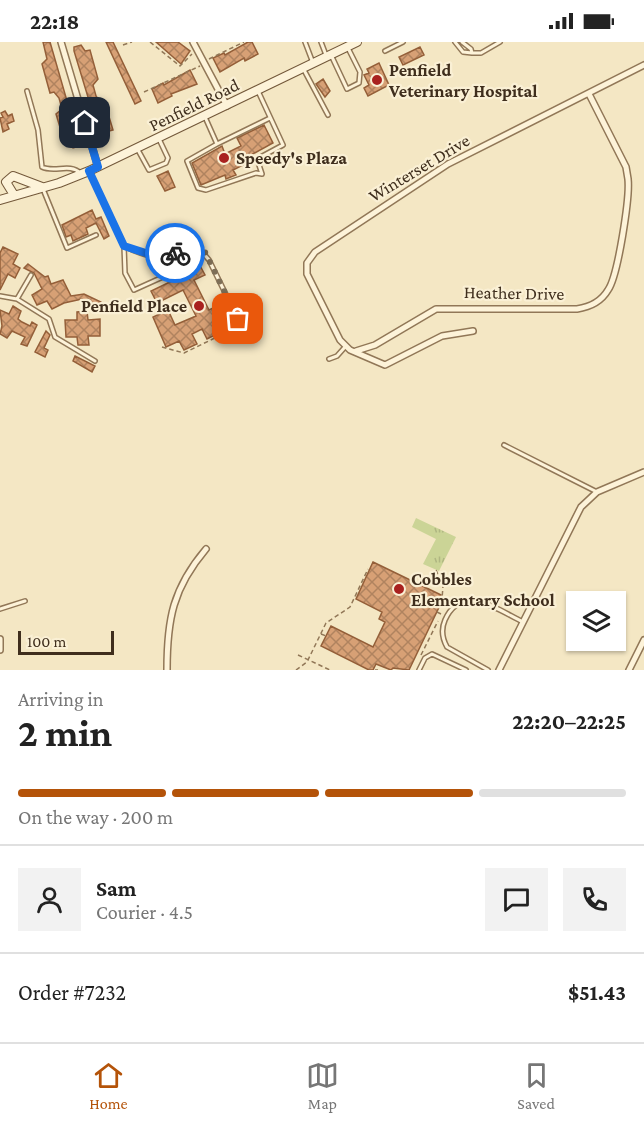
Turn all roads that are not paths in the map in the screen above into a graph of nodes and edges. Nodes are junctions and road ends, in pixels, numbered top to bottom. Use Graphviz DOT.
graph roads {
  1 [pos="61,42"];
  2 [pos="193,42"];
  3 [pos="305,42"];
  4 [pos="321,42"];
  5 [pos="357,42"];
  6 [pos="403,42"];
  7 [pos="455,42"];
  8 [pos="462,42"];
  9 [pos="500,42"];
  10 [pos="348,46"];
  11 [pos="385,51"];
  12 [pos="472,53"];
  13 [pos="329,55"];
  14 [pos="313,63"];
  15 [pos="644,65"];
  16 [pos="303,68"];
  17 [pos="27,91"];
  18 [pos="258,91"];
  19 [pos="589,94"];
  20 [pos="227,106"];
  21 [pos="328,115"];
  22 [pos="205,117"];
  23 [pos="270,118"];
  24 [pos="159,140"];
  25 [pos="217,144"];
  26 [pos="138,149"];
  27 [pos="98,167"];
  28 [pos="85,173"];
  29 [pos="42,187"];
  30 [pos="14,195"];
  31 [pos="0,200"];
  32 [pos="96,235"];
  33 [pos="124,246"];
  34 [pos="168,256"];
  35 [pos="31,275"];
  36 [pos="0,296"];
  37 [pos="17,299"];
  38 [pos="238,319"];
  39 [pos="473,331"];
  40 [pos="348,348"];
  41 [pos="329,359"];
  42 [pos="95,361"];
  43 [pos="504,445"];
  44 [pos="644,472"];
  45 [pos="597,492"];
  46 [pos="206,549"];
  47 [pos="25,600"];
  48 [pos="0,609"];
  49 [pos="523,622"];
  50 [pos="0,639"];
  51 [pos="644,640"];
  52 [pos="0,650"];
  53 [pos="167,670"];
  54 [pos="419,670"];
  55 [pos="466,670"];
  56 [pos="488,670"];
  57 [pos="499,670"];
  58 [pos="629,670"];
  1 -- 27 [label="street"];
  2 -- 20 [label="street"];
  3 -- 14 [label="lane"];
  4 -- 13 [label="lane"];
  5 -- 10 [label="street, Penfield Road"];
  6 -- 11 [label="lane"];
  7 -- 12 [label="lane"];
  8 -- 12 [label="lane"];
  9 -- 12 [label="lane"];
  10 -- 13 [label="street, Penfield Road"];
  10 -- 13 [label="lane"];
  13 -- 14 [label="street, Penfield Road"];
  14 -- 16 [label="street, Penfield Road"];
  15 -- 19 [label="street, Winterset Drive"];
  16 -- 18 [label="street, Penfield Road"];
  16 -- 21 [label="lane"];
  17 -- 28 [label="lane"];
  18 -- 20 [label="street, Penfield Road"];
  18 -- 23 [label="lane"];
  19 -- 40 [label="street, Winterset Drive"];
  19 -- 40 [label="street, Heather Drive"];
  20 -- 22 [label="street, Penfield Road"];
  22 -- 24 [label="street, Penfield Road"];
  22 -- 25 [label="lane"];
  23 -- 25 [label="lane"];
  23 -- 25 [label="lane"];
  24 -- 26 [label="street, Penfield Road"];
  24 -- 26 [label="lane"];
  26 -- 27 [label="street, Penfield Road"];
  27 -- 28 [label="street, Penfield Road"];
  28 -- 29 [label="street, Penfield Road"];
  28 -- 33 [label="lane"];
  29 -- 30 [label="street, Penfield Road"];
  29 -- 30 [label="street"];
  29 -- 32 [label="lane"];
  30 -- 31 [label="street, Penfield Road"];
  33 -- 34 [label="lane"];
  33 -- 34 [label="lane"];
  34 -- 38 [label="lane"];
  35 -- 37 [label="lane"];
  36 -- 37 [label="lane"];
  37 -- 42 [label="lane"];
  39 -- 40 [label="street"];
  40 -- 41 [label="lane, Heather Drive"];
  43 -- 45 [label="lane"];
  44 -- 45 [label="street"];
  45 -- 49 [label="street"];
  46 -- 53 [label="street"];
  47 -- 48 [label="lane"];
  49 -- 56 [label="lane"];
  49 -- 57 [label="street"];
  50 -- 52 [label="street"];
  51 -- 58 [label="street"];
  54 -- 55 [label="lane"];
}
